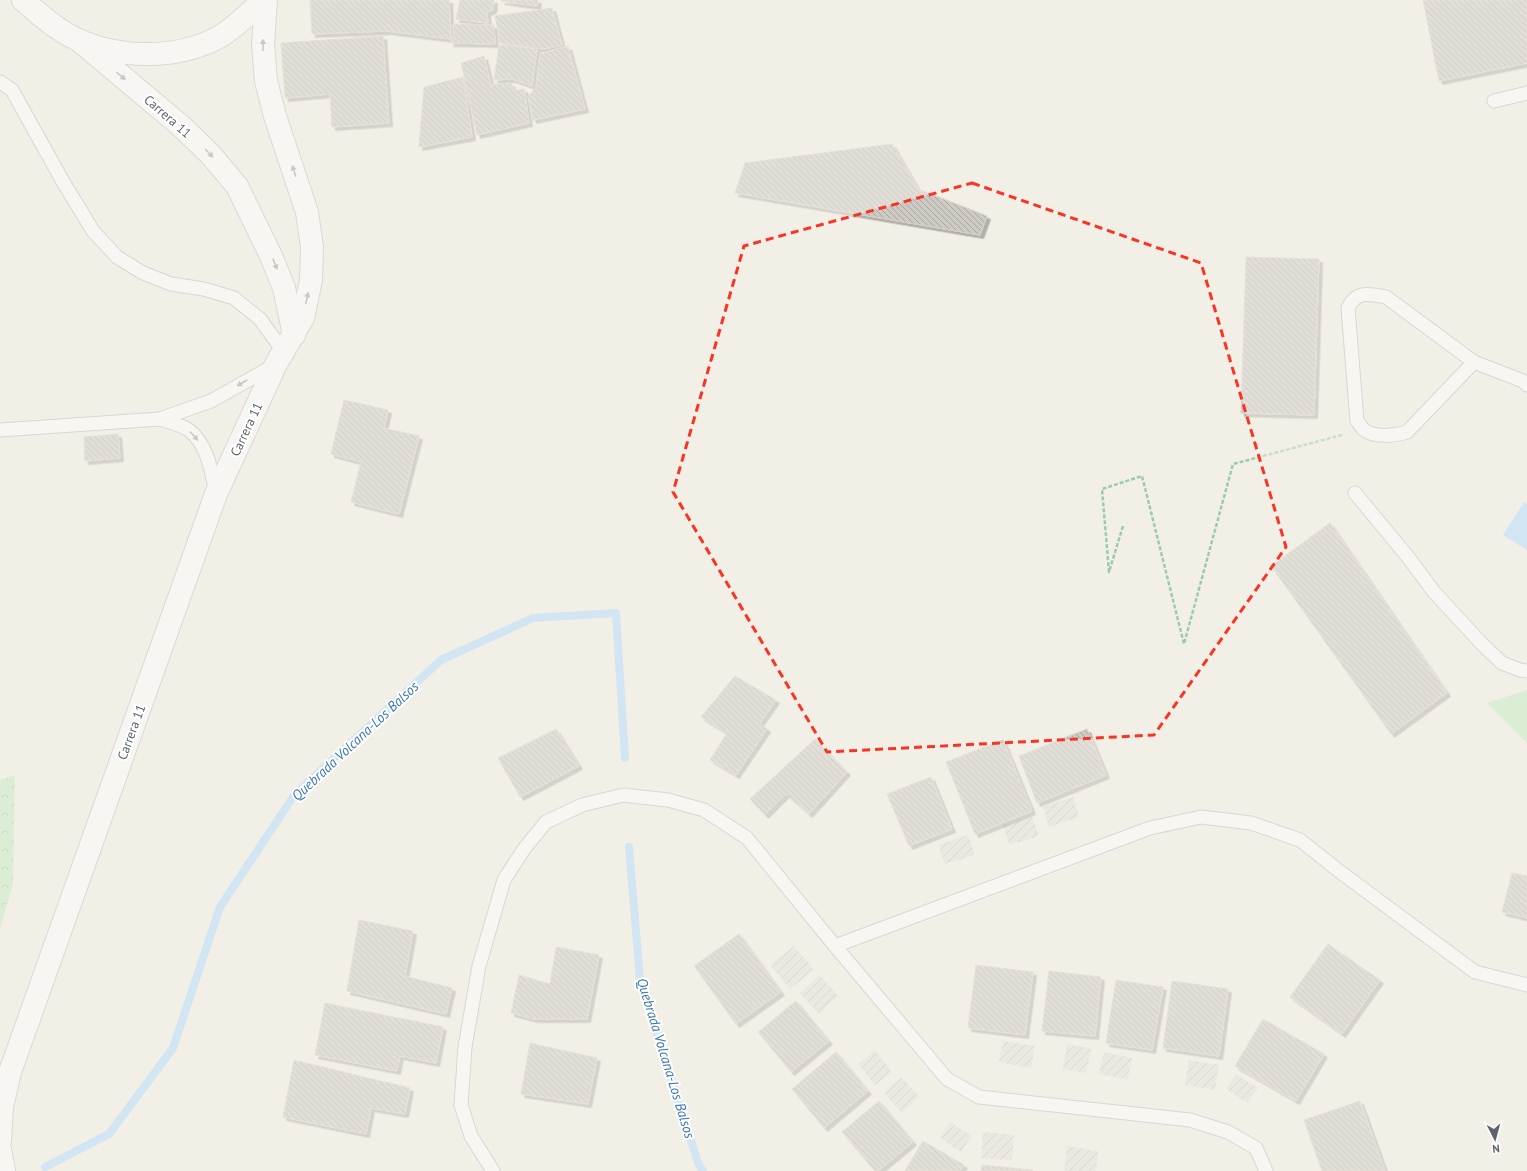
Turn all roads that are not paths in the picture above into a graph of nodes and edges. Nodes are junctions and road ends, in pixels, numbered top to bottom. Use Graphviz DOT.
graph roads {
  1 [pos="23,0"];
  2 [pos="265,0"];
  3 [pos="81,42"];
  4 [pos="0,82"];
  5 [pos="1527,93"];
  6 [pos="1494,101"];
  7 [pos="285,350"];
  8 [pos="1474,362"];
  9 [pos="1527,385"];
  10 [pos="160,419"];
  11 [pos="0,430"];
  12 [pos="1355,493"];
  13 [pos="216,494"];
  14 [pos="1527,670"];
  15 [pos="835,946"];
  16 [pos="1527,985"];
  17 [pos="0,1140"];
  18 [pos="0,1149"];
  19 [pos="4,1171"];
  20 [pos="493,1171"];
  21 [pos="1266,1171"];
  1 -- 3 [label="street"];
  2 -- 3 [label="street"];
  7 -- 2 [label="street, Carrera 11, one-way"];
  3 -- 7 [label="street, Carrera 11, one-way"];
  4 -- 7 [label="lane"];
  5 -- 6 [label="lane"];
  7 -- 10 [label="lane, one-way"];
  7 -- 13 [label="street, Carrera 11"];
  8 -- 8 [label="lane"];
  8 -- 9 [label="lane"];
  10 -- 11 [label="lane"];
  10 -- 13 [label="lane, one-way"];
  12 -- 14 [label="lane"];
  13 -- 17 [label="street, Carrera 11"];
  15 -- 16 [label="lane"];
  15 -- 20 [label="lane"];
  15 -- 21 [label="lane"];
  18 -- 19 [label="street"];
}
